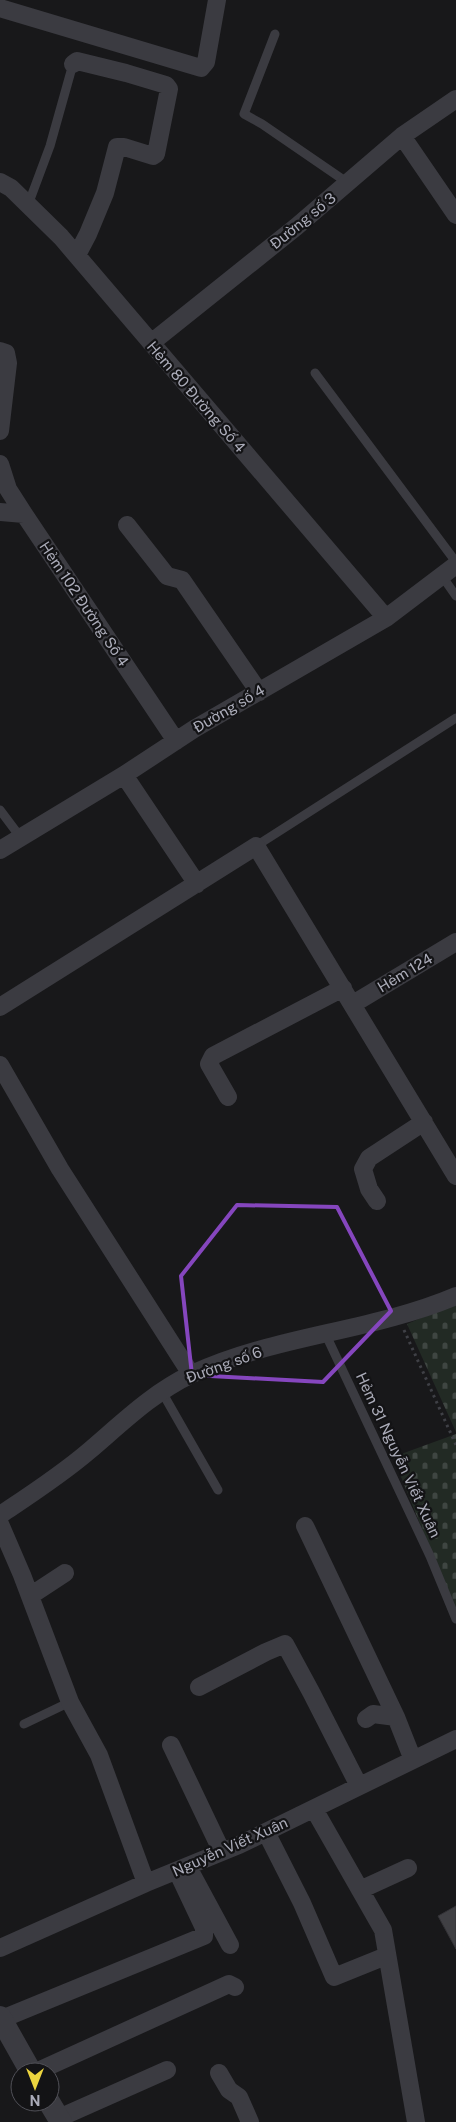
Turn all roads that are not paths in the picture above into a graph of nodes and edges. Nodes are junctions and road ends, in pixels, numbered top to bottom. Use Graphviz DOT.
graph roads {
  1 [pos="217,0"];
  2 [pos="0,8"];
  3 [pos="275,34"];
  4 [pos="73,64"];
  5 [pos="456,100"];
  6 [pos="402,136"];
  7 [pos="0,182"];
  8 [pos="348,184"];
  9 [pos="28,205"];
  10 [pos="456,215"];
  11 [pos="77,255"];
  12 [pos="151,343"];
  13 [pos="0,351"];
  14 [pos="315,373"];
  15 [pos="0,431"];
  16 [pos="0,464"];
  17 [pos="0,512"];
  18 [pos="24,514"];
  19 [pos="127,525"];
  20 [pos="456,564"];
  21 [pos="442,576"];
  22 [pos="456,596"];
  23 [pos="386,618"];
  24 [pos="259,692"];
  25 [pos="456,718"];
  26 [pos="176,741"];
  27 [pos="124,775"];
  28 [pos="0,810"];
  29 [pos="21,838"];
  30 [pos="256,846"];
  31 [pos="0,850"];
  32 [pos="197,884"];
  33 [pos="456,942"];
  34 [pos="343,988"];
  35 [pos="353,1004"];
  36 [pos="0,1007"];
  37 [pos="0,1066"];
  38 [pos="228,1097"];
  39 [pos="424,1122"];
  40 [pos="456,1176"];
  41 [pos="377,1201"];
  42 [pos="456,1296"];
  43 [pos="325,1332"];
  44 [pos="191,1374"];
  45 [pos="162,1392"];
  46 [pos="218,1490"];
  47 [pos="0,1515"];
  48 [pos="0,1524"];
  49 [pos="305,1526"];
  50 [pos="4,1546"];
  51 [pos="65,1573"];
  52 [pos="30,1596"];
  53 [pos="456,1619"];
  54 [pos="199,1687"];
  55 [pos="70,1702"];
  56 [pos="396,1717"];
  57 [pos="366,1719"];
  58 [pos="24,1724"];
  59 [pos="456,1739"];
  60 [pos="171,1745"];
  61 [pos="413,1760"];
  62 [pos="358,1786"];
  63 [pos="314,1809"];
  64 [pos="266,1832"];
  65 [pos="222,1852"];
  66 [pos="408,1868"];
  67 [pos="182,1869"];
  68 [pos="146,1883"];
  69 [pos="360,1890"];
  70 [pos="230,1945"];
  71 [pos="0,1948"];
  72 [pos="386,1956"];
  73 [pos="235,1987"];
  74 [pos="3,2027"];
  75 [pos="25,2062"];
  76 [pos="58,2062"];
  77 [pos="168,2070"];
  78 [pos="220,2073"];
  79 [pos="56,2114"];
  80 [pos="250,2122"];
  81 [pos="416,2122"];
  1 -- 2 [label="street"];
  3 -- 8 [label="lane"];
  4 -- 9 [label="lane"];
  4 -- 11 [label="street"];
  5 -- 6 [label="street, Đường số 3"];
  6 -- 8 [label="street, Đường số 3"];
  6 -- 10 [label="street"];
  7 -- 9 [label="street, Hẻm 80 Đường Số 4"];
  8 -- 12 [label="street, Đường số 3"];
  9 -- 11 [label="street, Hẻm 80 Đường Số 4"];
  11 -- 12 [label="street, Hẻm 80 Đường Số 4"];
  12 -- 23 [label="street, Hẻm 80 Đường Số 4"];
  13 -- 15 [label="street"];
  14 -- 20 [label="lane"];
  16 -- 18 [label="street, Hẻm 102 Đường Số 4"];
  17 -- 18 [label="street"];
  18 -- 26 [label="street, Hẻm 102 Đường Số 4"];
  19 -- 24 [label="street"];
  20 -- 21 [label="street, Đường số 4"];
  21 -- 22 [label="lane"];
  21 -- 23 [label="street, Đường số 4"];
  23 -- 24 [label="street, Đường số 4"];
  24 -- 26 [label="street, Đường số 4"];
  25 -- 30 [label="lane"];
  26 -- 27 [label="street, Đường số 4"];
  27 -- 29 [label="street, Đường số 4"];
  27 -- 32 [label="street"];
  28 -- 29 [label="lane"];
  29 -- 31 [label="street, Đường số 4"];
  30 -- 32 [label="street"];
  30 -- 34 [label="street"];
  32 -- 36 [label="street"];
  33 -- 35 [label="street, Hẻm 124"];
  34 -- 35 [label="street"];
  34 -- 38 [label="street"];
  35 -- 39 [label="street"];
  37 -- 44 [label="street"];
  39 -- 40 [label="street"];
  39 -- 41 [label="street"];
  42 -- 43 [label="street, Đường số 6"];
  43 -- 44 [label="street, Đường số 6"];
  43 -- 53 [label="lane, Hẻm 31 Nguyễn Viết Xuân"];
  44 -- 45 [label="street, Đường số 6"];
  45 -- 46 [label="lane"];
  45 -- 47 [label="street, Đường số 6"];
  48 -- 50 [label="street"];
  49 -- 56 [label="street"];
  50 -- 52 [label="street"];
  51 -- 52 [label="street"];
  52 -- 55 [label="street"];
  54 -- 62 [label="street"];
  55 -- 58 [label="lane"];
  55 -- 68 [label="street"];
  56 -- 57 [label="street"];
  56 -- 61 [label="street"];
  59 -- 61 [label="street, Nguyễn Viết Xuân"];
  60 -- 65 [label="street"];
  61 -- 62 [label="street, Nguyễn Viết Xuân"];
  62 -- 63 [label="street, Nguyễn Viết Xuân"];
  63 -- 64 [label="street, Nguyễn Viết Xuân"];
  63 -- 69 [label="street"];
  64 -- 65 [label="street, Nguyễn Viết Xuân"];
  64 -- 72 [label="street"];
  65 -- 67 [label="street, Nguyễn Viết Xuân"];
  66 -- 69 [label="street"];
  67 -- 68 [label="street, Nguyễn Viết Xuân"];
  67 -- 70 [label="street"];
  67 -- 74 [label="street"];
  68 -- 71 [label="street, Nguyễn Viết Xuân"];
  69 -- 72 [label="street"];
  72 -- 81 [label="street"];
  73 -- 76 [label="street"];
  74 -- 75 [label="street"];
  77 -- 79 [label="street"];
  78 -- 80 [label="street"];
}
